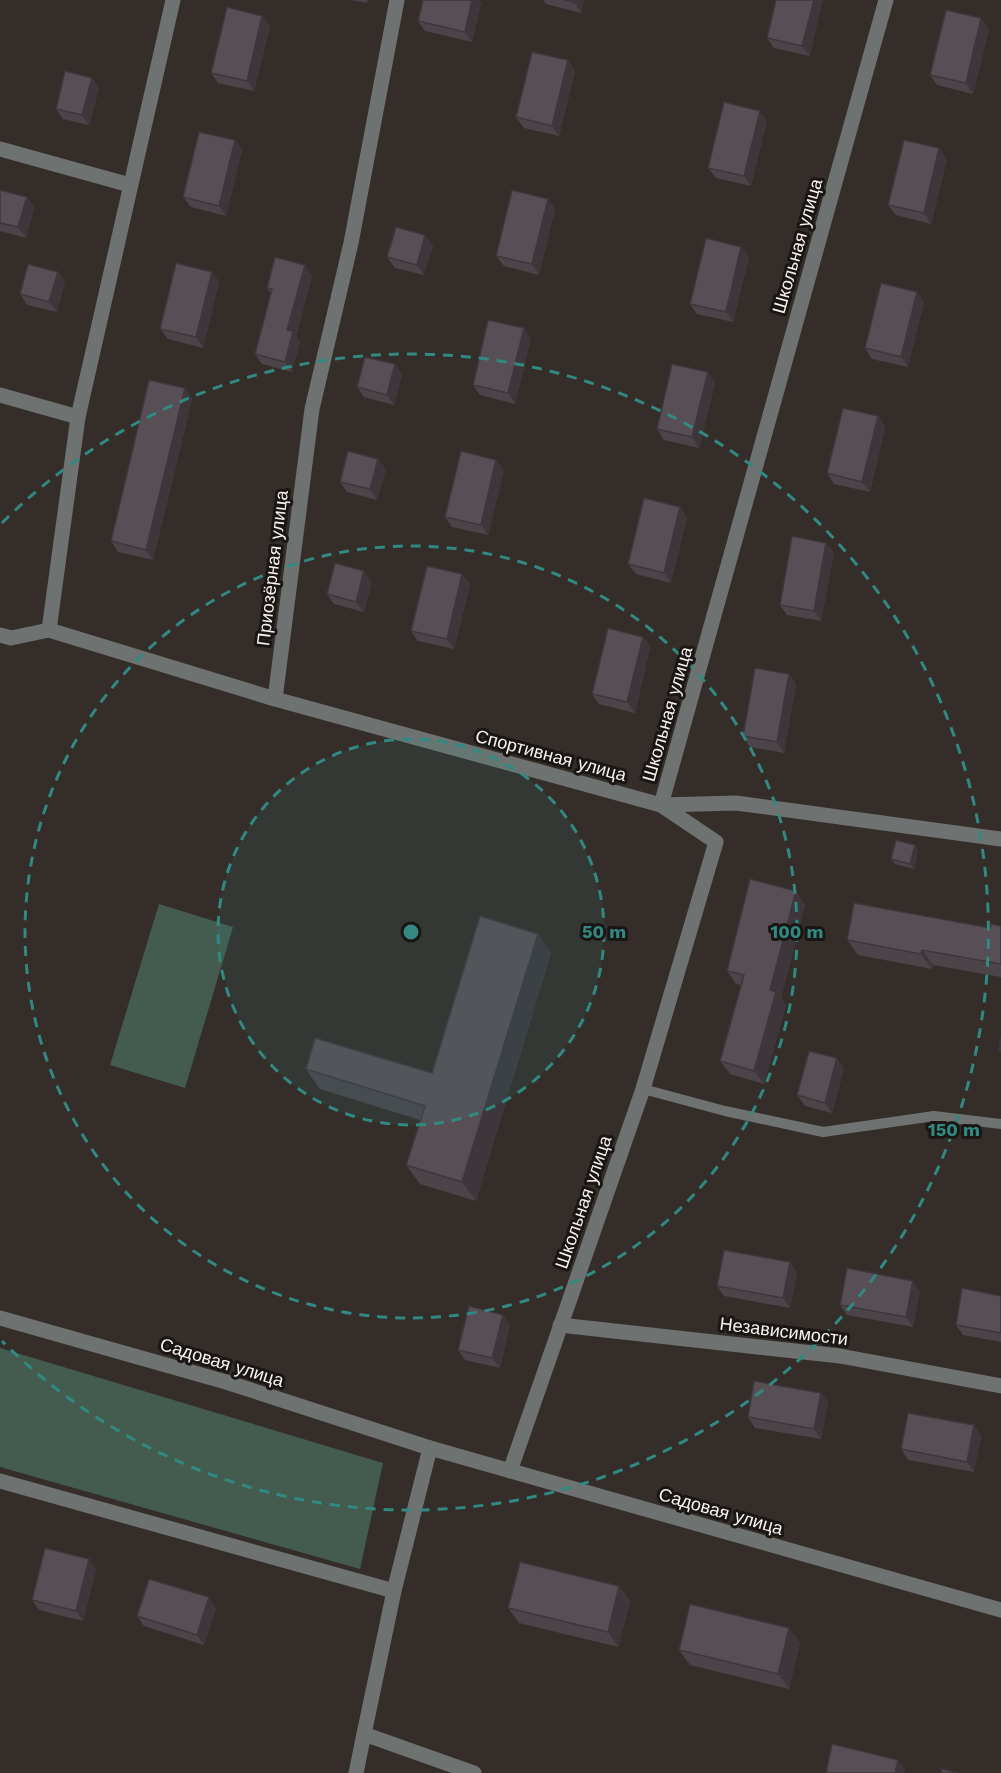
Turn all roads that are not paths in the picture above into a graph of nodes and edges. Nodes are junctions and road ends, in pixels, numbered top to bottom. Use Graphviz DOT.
graph roads {
  1 [pos="173,0"];
  2 [pos="397,0"];
  3 [pos="886,0"];
  4 [pos="0,149"];
  5 [pos="130,185"];
  6 [pos="0,395"];
  7 [pos="78,417"];
  8 [pos="49,630"];
  9 [pos="0,635"];
  10 [pos="275,699"];
  11 [pos="661,806"];
  12 [pos="1001,839"];
  13 [pos="643,1089"];
  14 [pos="1001,1124"];
  15 [pos="0,1318"];
  16 [pos="560,1325"];
  17 [pos="1001,1386"];
  18 [pos="430,1448"];
  19 [pos="510,1471"];
  20 [pos="0,1481"];
  21 [pos="394,1591"];
  22 [pos="1001,1610"];
  23 [pos="364,1734"];
  24 [pos="356,1773"];
  25 [pos="474,1773"];
  1 -- 5 [label="street"];
  2 -- 10 [label="street, Приозёрная улица"];
  3 -- 11 [label="street, Школьная улица"];
  4 -- 5 [label="street"];
  5 -- 7 [label="street"];
  6 -- 7 [label="street"];
  7 -- 8 [label="street"];
  8 -- 9 [label="street"];
  8 -- 10 [label="street"];
  10 -- 11 [label="street, Спортивная улица"];
  11 -- 12 [label="street, Спортивная улица"];
  11 -- 13 [label="street, Школьная улица"];
  13 -- 14 [label="lane"];
  13 -- 16 [label="street, Школьная улица"];
  15 -- 18 [label="street, Садовая улица"];
  16 -- 17 [label="street, Независимости"];
  16 -- 19 [label="street, Школьная улица"];
  18 -- 19 [label="street, Садовая улица"];
  18 -- 21 [label="street"];
  19 -- 22 [label="street, Садовая улица"];
  20 -- 21 [label="street"];
  21 -- 23 [label="street"];
  23 -- 24 [label="street"];
  23 -- 25 [label="street"];
}
